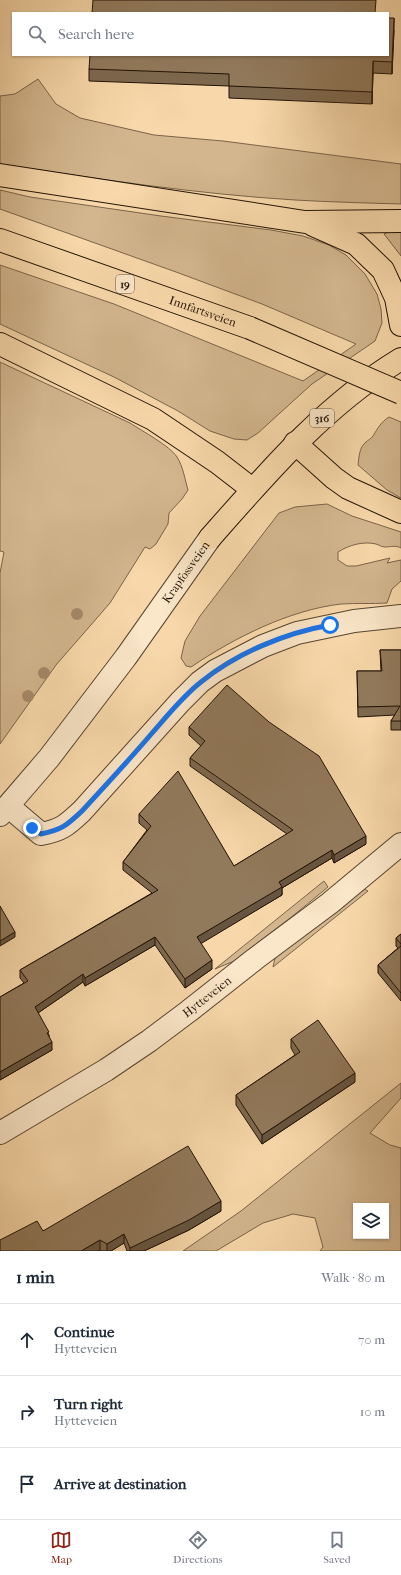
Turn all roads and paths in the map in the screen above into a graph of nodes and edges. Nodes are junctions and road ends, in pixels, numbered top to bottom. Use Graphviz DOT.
graph roads {
  1 [pos="0,175"];
  2 [pos="401,221"];
  3 [pos="305,222"];
  4 [pos="0,240"];
  5 [pos="401,325"];
  6 [pos="0,344"];
  7 [pos="401,359"];
  8 [pos="401,393"];
  9 [pos="295,443"];
  10 [pos="252,489"];
  11 [pos="401,512"];
  12 [pos="210,538"];
  13 [pos="401,616"];
  14 [pos="4,810"];
  15 [pos="401,844"];
  16 [pos="0,1133"];
  1 -- 3 [label="main road"];
  2 -- 3 [label="main road"];
  3 -- 5 [label="main road"];
  4 -- 8 [label="main road, Innfartsveien / 19, bridge"];
  6 -- 10 [label="main road"];
  7 -- 9 [label="main road, Krapfossveien / 316"];
  9 -- 10 [label="main road, Krapfossveien / 316"];
  9 -- 11 [label="main road"];
  10 -- 12 [label="main road, Krapfossveien / 316"];
  12 -- 14 [label="street, Krapfossveien"];
  13 -- 14 [label="street"];
  15 -- 16 [label="street, Hytteveien"];
}
